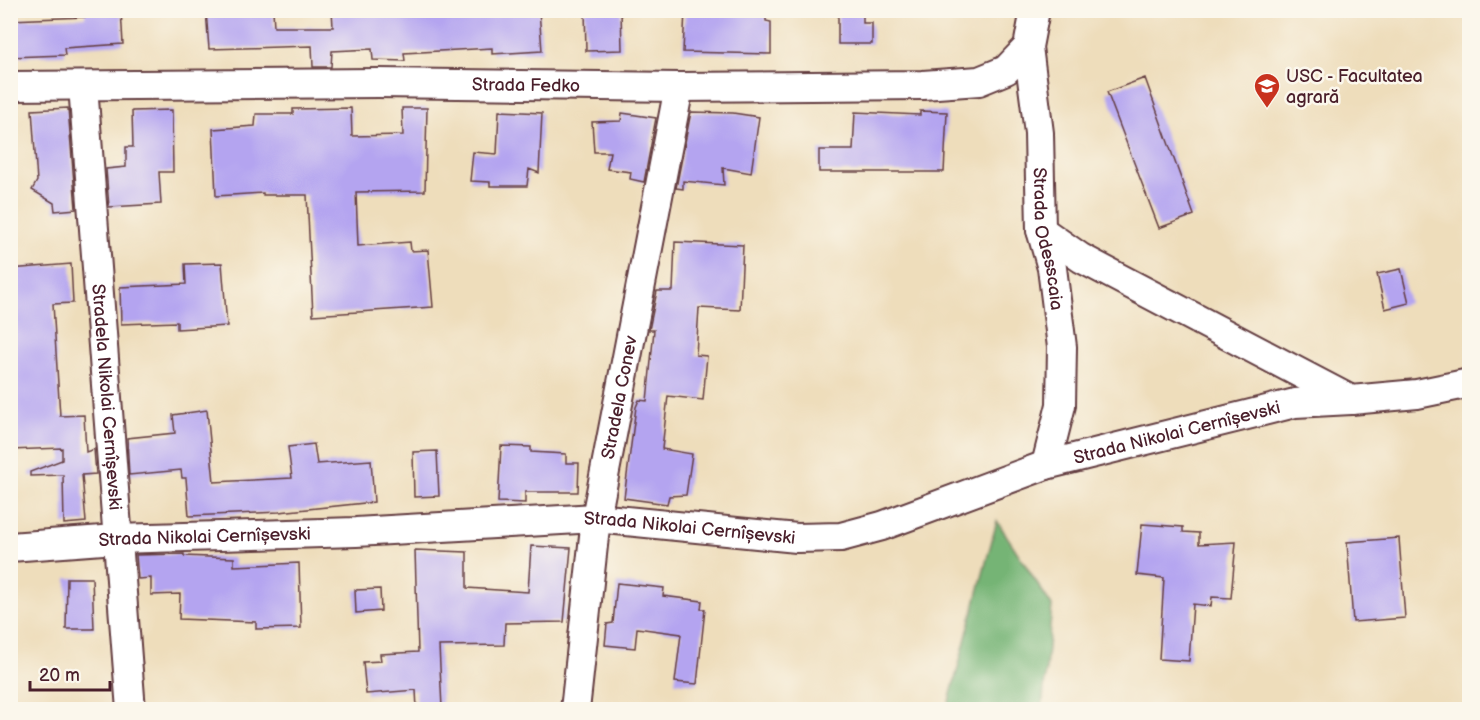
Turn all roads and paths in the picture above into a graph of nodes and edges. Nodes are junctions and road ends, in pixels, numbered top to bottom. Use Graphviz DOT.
graph roads {
  1 [pos="1035,10"];
  2 [pos="1028,48"];
  3 [pos="10,86"];
  4 [pos="83,86"];
  5 [pos="679,87"];
  6 [pos="1041,230"];
  7 [pos="1470,383"];
  8 [pos="1351,400"];
  9 [pos="1046,465"];
  10 [pos="596,519"];
  11 [pos="116,539"];
  12 [pos="10,547"];
  13 [pos="131,710"];
  14 [pos="575,710"];
  1 -- 2 [label="street, Strada Odesscaia"];
  2 -- 5 [label="street, Strada Fedko"];
  2 -- 6 [label="street, Strada Odesscaia"];
  3 -- 4 [label="street, Strada Fedko"];
  4 -- 5 [label="street, Strada Fedko"];
  4 -- 11 [label="street, Stradela Nikolai Cernîșevski"];
  5 -- 10 [label="street, Stradela Conev"];
  6 -- 8 [label="street"];
  6 -- 9 [label="street, Strada Odesscaia"];
  7 -- 8 [label="street, Strada Nikolai Cernîșevski"];
  8 -- 9 [label="street, Strada Nikolai Cernîșevski"];
  9 -- 10 [label="street, Strada Nikolai Cernîșevski"];
  10 -- 11 [label="street, Strada Nikolai Cernîșevski"];
  10 -- 14 [label="street, Stradela Conev"];
  11 -- 12 [label="street, Strada Nikolai Cernîșevski"];
  11 -- 13 [label="street, Stradela Nikolai Cernîșevski"];
}
